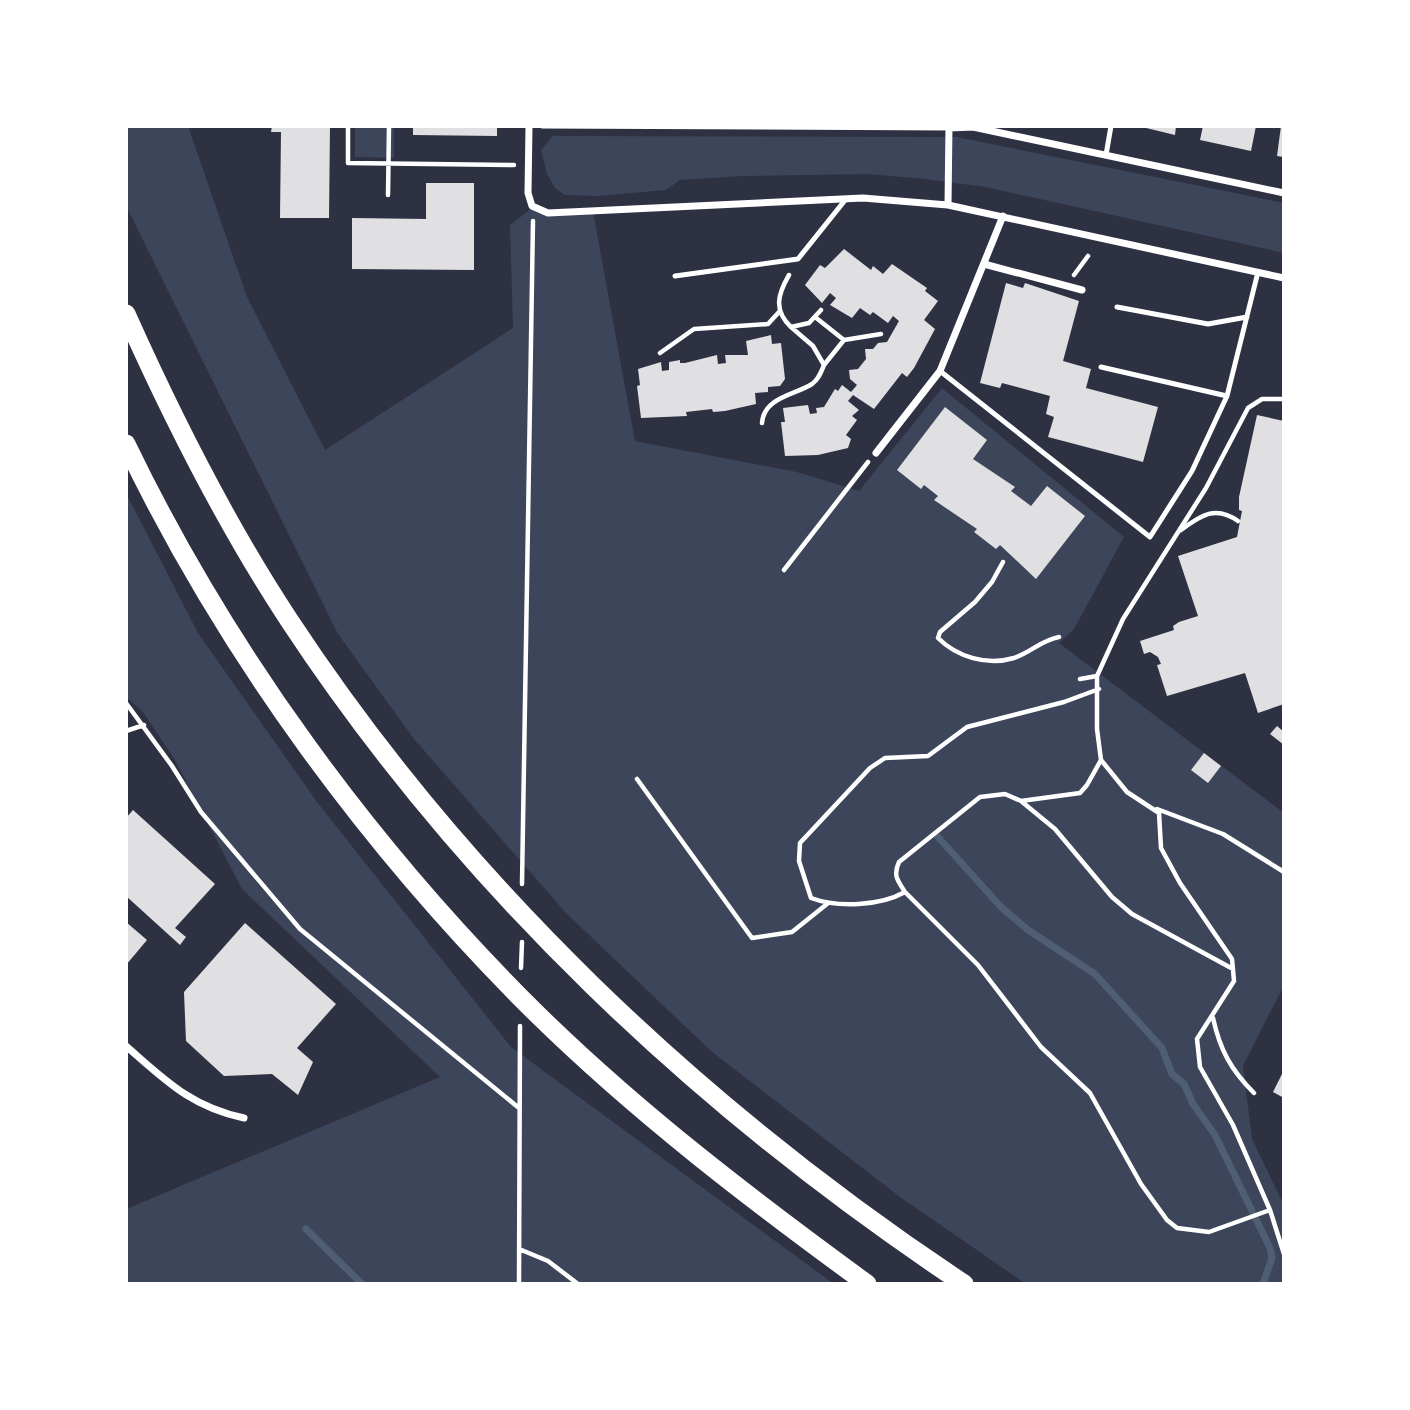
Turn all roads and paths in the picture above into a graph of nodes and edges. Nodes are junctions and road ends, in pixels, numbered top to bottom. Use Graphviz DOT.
graph roads {
  1 [pos="348,126"];
  2 [pos="389,126"];
  3 [pos="529,126"];
  4 [pos="542,126"];
  5 [pos="1111,126"];
  6 [pos="734,127"];
  7 [pos="949,127"];
  8 [pos="1106,155"];
  9 [pos="389,163"];
  10 [pos="515,165"];
  11 [pos="1284,193"];
  12 [pos="388,195"];
  13 [pos="846,199"];
  14 [pos="948,205"];
  15 [pos="532,206"];
  16 [pos="1003,216"];
  17 [pos="799,259"];
  18 [pos="984,264"];
  19 [pos="1258,272"];
  20 [pos="675,276"];
  21 [pos="1284,278"];
  22 [pos="1082,290"];
  23 [pos="1117,307"];
  24 [pos="821,310"];
  25 [pos="779,312"];
  26 [pos="126,314"];
  27 [pos="815,317"];
  28 [pos="1247,317"];
  29 [pos="791,327"];
  30 [pos="881,334"];
  31 [pos="844,340"];
  32 [pos="660,353"];
  33 [pos="824,365"];
  34 [pos="1101,367"];
  35 [pos="940,371"];
  36 [pos="1227,396"];
  37 [pos="1284,399"];
  38 [pos="762,423"];
  39 [pos="126,444"];
  40 [pos="876,453"];
  41 [pos="1238,521"];
  42 [pos="1178,532"];
  43 [pos="1003,562"];
  44 [pos="784,570"];
  45 [pos="1059,637"];
  46 [pos="1097,676"];
  47 [pos="1080,679"];
  48 [pos="1099,689"];
  49 [pos="126,702"];
  50 [pos="144,725"];
  51 [pos="126,731"];
  52 [pos="1101,760"];
  53 [pos="524,764"];
  54 [pos="637,779"];
  55 [pos="1021,801"];
  56 [pos="1156,809"];
  57 [pos="1284,872"];
  58 [pos="905,892"];
  59 [pos="827,904"];
  60 [pos="1234,969"];
  61 [pos="1212,1017"];
  62 [pos="126,1046"];
  63 [pos="520,1092"];
  64 [pos="1254,1093"];
  65 [pos="519,1109"];
  66 [pos="244,1118"];
  67 [pos="1270,1210"];
  68 [pos="519,1249"];
  69 [pos="1284,1254"];
  70 [pos="519,1284"];
  71 [pos="579,1284"];
  72 [pos="867,1284"];
  73 [pos="964,1284"];
  1 -- 9 [label="path"];
  2 -- 9 [label="path"];
  3 -- 15 [label="street"];
  4 -- 6 [label="lane"];
  5 -- 8 [label="lane"];
  6 -- 7 [label="lane"];
  7 -- 8 [label="street"];
  7 -- 14 [label="street"];
  8 -- 11 [label="street"];
  9 -- 10 [label="path"];
  9 -- 12 [label="path"];
  13 -- 14 [label="street"];
  13 -- 15 [label="street"];
  13 -- 17 [label="lane"];
  14 -- 16 [label="street"];
  15 -- 53 [label="path"];
  16 -- 18 [label="street"];
  16 -- 19 [label="street"];
  17 -- 20 [label="lane"];
  17 -- 25 [label="path"];
  18 -- 22 [label="street"];
  18 -- 35 [label="street"];
  19 -- 21 [label="street"];
  19 -- 28 [label="lane"];
  23 -- 28 [label="lane"];
  24 -- 27 [label="path"];
  25 -- 29 [label="path"];
  25 -- 32 [label="path"];
  26 -- 73 [label="highway"];
  27 -- 29 [label="path"];
  27 -- 31 [label="path"];
  28 -- 36 [label="lane"];
  29 -- 33 [label="path"];
  30 -- 31 [label="path"];
  31 -- 33 [label="path"];
  33 -- 38 [label="path"];
  34 -- 36 [label="lane"];
  35 -- 36 [label="lane"];
  35 -- 40 [label="street"];
  37 -- 42 [label="path"];
  39 -- 72 [label="highway"];
  40 -- 44 [label="path"];
  41 -- 42 [label="path"];
  42 -- 46 [label="path"];
  43 -- 45 [label="path"];
  46 -- 47 [label="path"];
  46 -- 48 [label="path"];
  48 -- 52 [label="path"];
  48 -- 59 [label="path"];
  49 -- 50 [label="path"];
  50 -- 51 [label="path"];
  50 -- 65 [label="path"];
  52 -- 55 [label="path"];
  52 -- 56 [label="path"];
  54 -- 59 [label="path"];
  55 -- 58 [label="path"];
  55 -- 60 [label="path"];
  56 -- 57 [label="path"];
  56 -- 60 [label="path"];
  58 -- 59 [label="path"];
  58 -- 67 [label="path"];
  60 -- 61 [label="path"];
  61 -- 64 [label="path"];
  61 -- 67 [label="path"];
  62 -- 66 [label="street"];
  63 -- 65 [label="path"];
  65 -- 68 [label="path"];
  67 -- 69 [label="path"];
  68 -- 70 [label="path"];
  68 -- 71 [label="path"];
}
